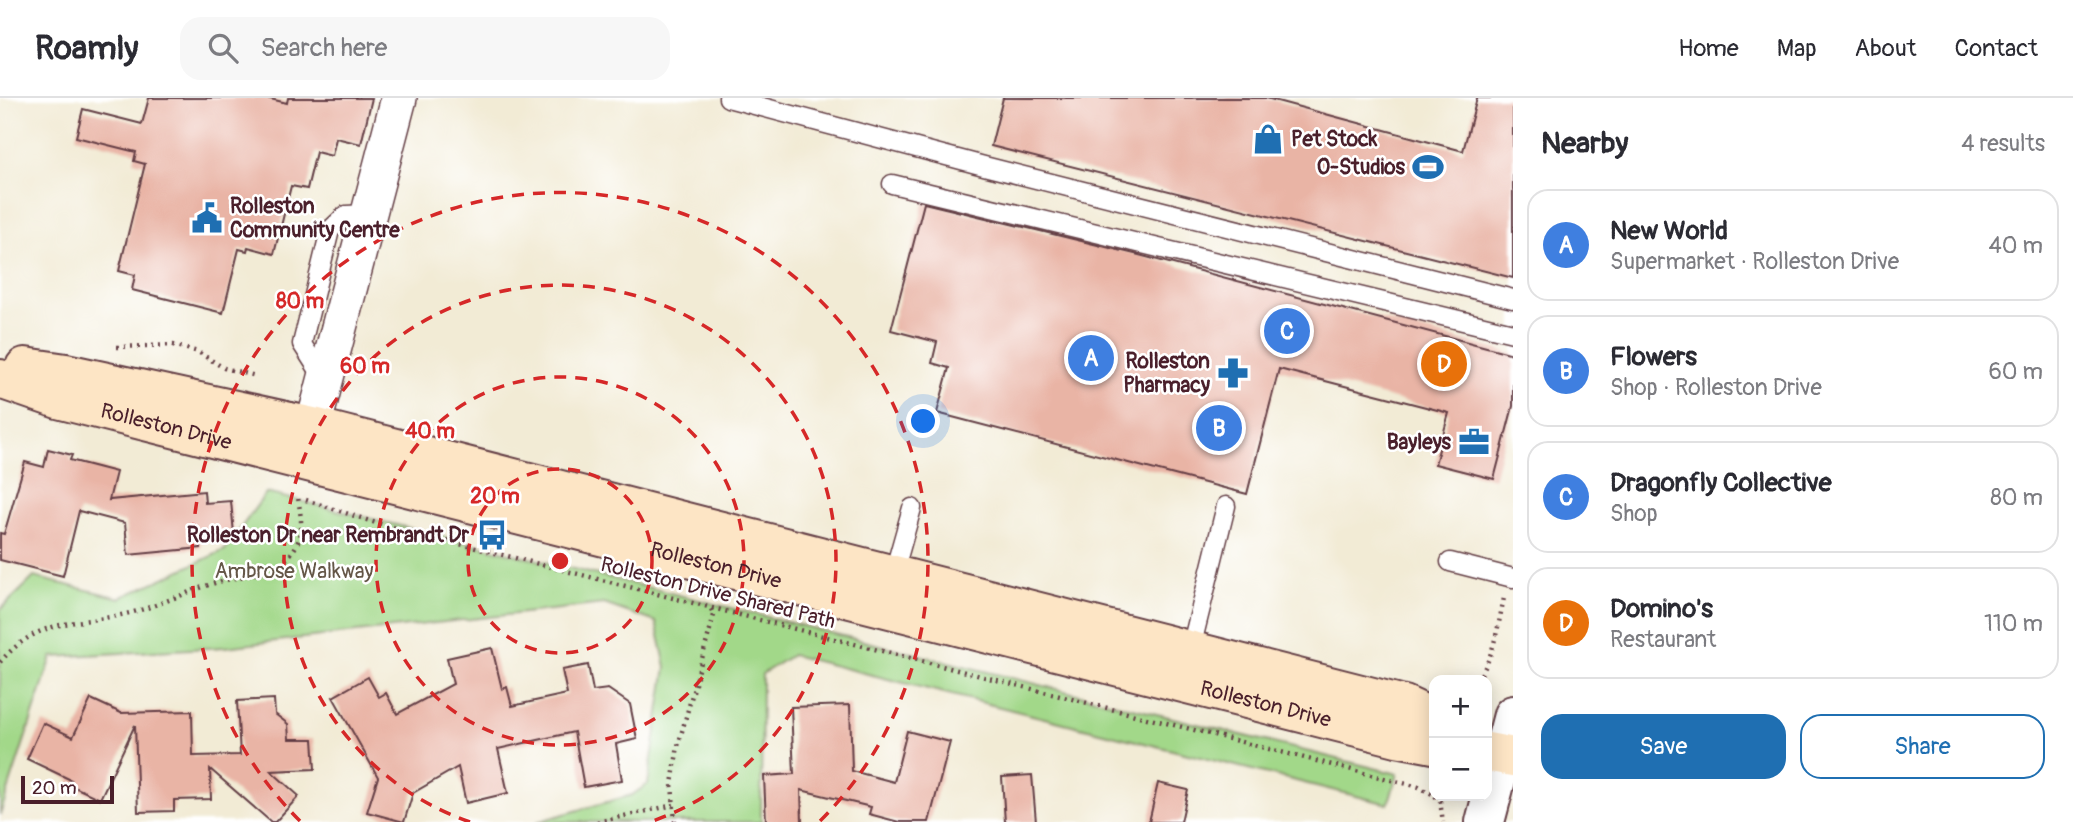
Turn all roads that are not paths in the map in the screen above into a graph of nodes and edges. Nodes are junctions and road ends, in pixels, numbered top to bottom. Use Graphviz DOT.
graph roads {
  1 [pos="398,98"];
  2 [pos="727,98"];
  3 [pos="892,184"];
  4 [pos="1513,299"];
  5 [pos="1513,333"];
  6 [pos="0,363"];
  7 [pos="0,379"];
  8 [pos="300,469"];
  9 [pos="1226,506"];
  10 [pos="912,508"];
  11 [pos="1450,562"];
  12 [pos="1511,578"];
  13 [pos="889,592"];
  14 [pos="1187,667"];
  15 [pos="1513,715"];
  16 [pos="1429,717"];
  17 [pos="1497,753"];
  18 [pos="1429,760"];
  19 [pos="1468,820"];
  1 -- 8 [label="street"];
  2 -- 4 [label="lane"];
  3 -- 5 [label="lane"];
  6 -- 8 [label="main road, Rolleston Drive"];
  7 -- 8 [label="main road, Rolleston Drive"];
  8 -- 13 [label="main road, Rolleston Drive"];
  9 -- 14 [label="lane"];
  10 -- 13 [label="lane"];
  11 -- 12 [label="lane"];
  13 -- 14 [label="main road, Rolleston Drive"];
  14 -- 16 [label="main road, Rolleston Drive"];
  14 -- 18 [label="main road, Rolleston Drive"];
  15 -- 17 [label="street"];
  17 -- 19 [label="street"];
}
